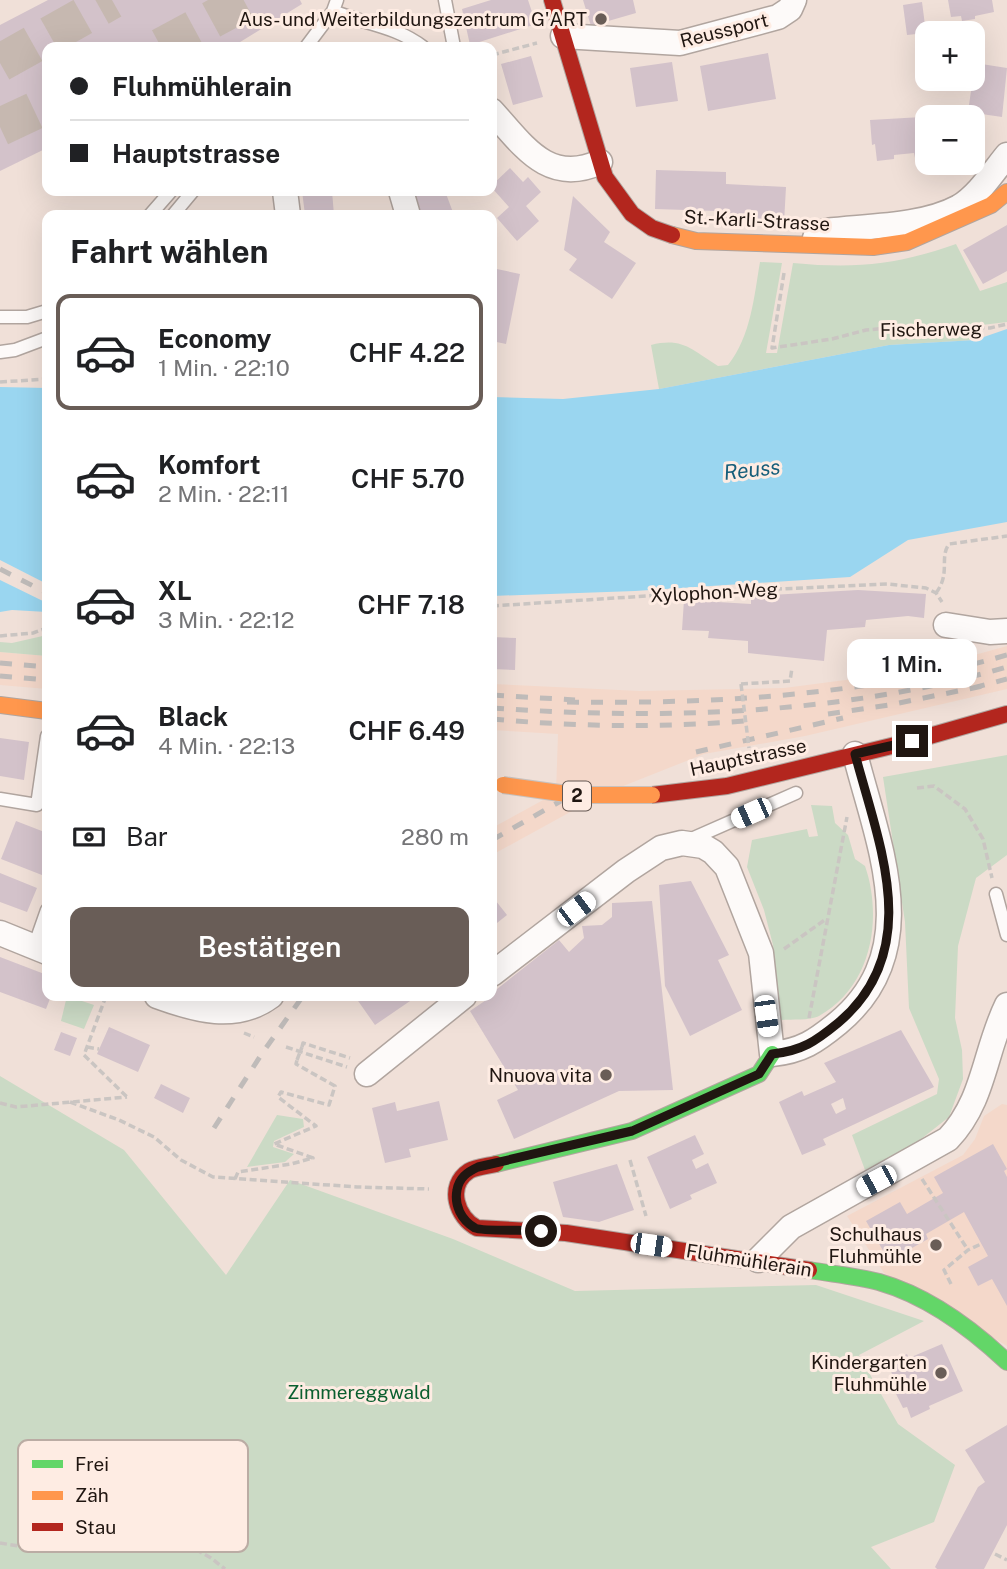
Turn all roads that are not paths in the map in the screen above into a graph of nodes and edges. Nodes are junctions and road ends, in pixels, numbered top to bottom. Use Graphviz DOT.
graph roads {
  1 [pos="445,0"];
  2 [pos="552,0"];
  3 [pos="794,0"];
  4 [pos="335,5"];
  5 [pos="554,38"];
  6 [pos="309,42"];
  7 [pos="416,42"];
  8 [pos="453,42"];
  9 [pos="497,116"];
  10 [pos="1007,155"];
  11 [pos="600,162"];
  12 [pos="1007,192"];
  13 [pos="167,196"];
  14 [pos="189,196"];
  15 [pos="154,210"];
  16 [pos="177,210"];
  17 [pos="802,246"];
  18 [pos="42,312"];
  19 [pos="0,317"];
  20 [pos="42,340"];
  21 [pos="0,352"];
  22 [pos="946,625"];
  23 [pos="1007,631"];
  24 [pos="0,705"];
  25 [pos="42,710"];
  26 [pos="1007,714"];
  27 [pos="843,757"];
  28 [pos="42,770"];
  29 [pos="497,784"];
  30 [pos="796,793"];
  31 [pos="0,799"];
  32 [pos="682,843"];
  33 [pos="996,894"];
  34 [pos="0,933"];
  35 [pos="1007,935"];
  36 [pos="41,949"];
  37 [pos="497,970"];
  38 [pos="173,1001"];
  39 [pos="264,1001"];
  40 [pos="458,1001"];
  41 [pos="225,1004"];
  42 [pos="1007,1005"];
  43 [pos="772,1054"];
  44 [pos="367,1074"];
  45 [pos="758,1260"];
  46 [pos="1007,1362"];
  1 -- 8 [label="lane"];
  2 -- 5 [label="street, St.-Karli-Strasse"];
  3 -- 5 [label="street, Reussport"];
  4 -- 6 [label="lane"];
  4 -- 7 [label="lane"];
  5 -- 11 [label="street, St.-Karli-Strasse"];
  9 -- 11 [label="street"];
  10 -- 17 [label="street"];
  11 -- 17 [label="street, St.-Karli-Strasse"];
  12 -- 17 [label="street, St.-Karli-Strasse"];
  13 -- 15 [label="lane"];
  14 -- 16 [label="lane"];
  18 -- 19 [label="lane"];
  20 -- 21 [label="lane"];
  22 -- 23 [label="street"];
  24 -- 25 [label="street"];
  26 -- 27 [label="street, Hauptstrasse / 2"];
  27 -- 29 [label="street, Hauptstrasse / 2, bridge"];
  27 -- 43 [label="street"];
  28 -- 31 [label="lane"];
  30 -- 32 [label="lane"];
  32 -- 37 [label="street"];
  32 -- 43 [label="street"];
  33 -- 35 [label="lane"];
  34 -- 36 [label="street"];
  38 -- 41 [label="street"];
  39 -- 41 [label="street"];
  40 -- 44 [label="street"];
  42 -- 45 [label="street"];
  43 -- 45 [label="street, Fluhmühlerain"];
  45 -- 46 [label="street, Fluhmühlerain"];
}
